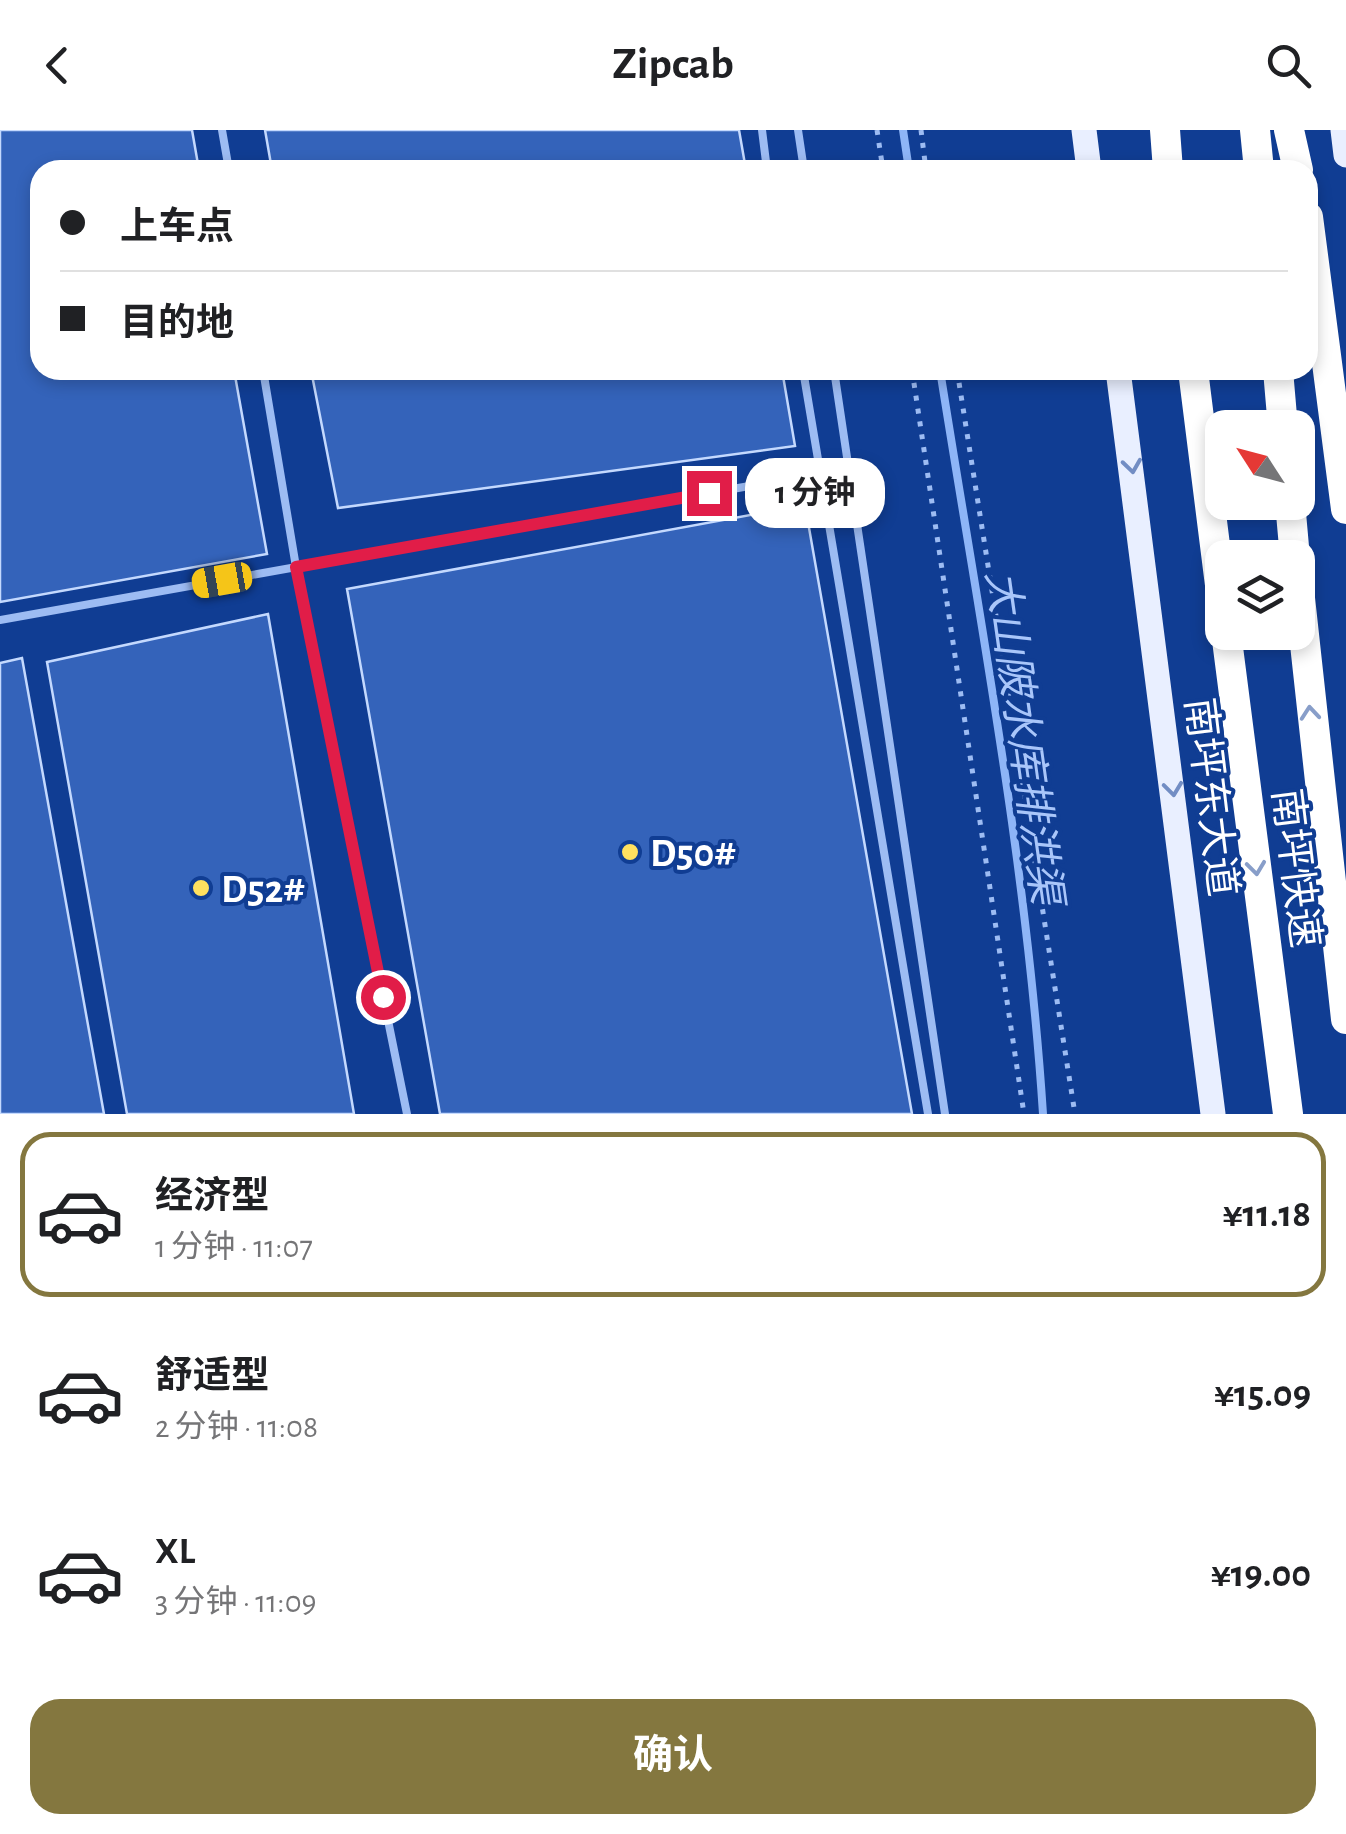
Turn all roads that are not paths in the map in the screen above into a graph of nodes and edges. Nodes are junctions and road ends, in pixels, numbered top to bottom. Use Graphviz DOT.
graph roads {
  1 [pos="222,130"];
  2 [pos="762,130"];
  3 [pos="798,130"];
  4 [pos="1084,130"];
  5 [pos="1165,130"];
  6 [pos="1255,130"];
  7 [pos="1289,130"];
  8 [pos="1343,130"];
  9 [pos="1346,154"];
  10 [pos="227,160"];
  11 [pos="766,160"];
  12 [pos="802,160"];
  13 [pos="1087,160"];
  14 [pos="1167,160"];
  15 [pos="1258,160"];
  16 [pos="1296,160"];
  17 [pos="1318,294"];
  18 [pos="264,380"];
  19 [pos="805,380"];
  20 [pos="835,380"];
  21 [pos="1119,380"];
  22 [pos="1194,380"];
  23 [pos="1279,380"];
  24 [pos="1281,410"];
  25 [pos="822,473"];
  26 [pos="1346,508"];
  27 [pos="1214,540"];
  28 [pos="296,567"];
  29 [pos="0,620"];
  30 [pos="1228,650"];
  31 [pos="1306,650"];
  32 [pos="1346,1018"];
  33 [pos="407,1114"];
  34 [pos="928,1114"];
  35 [pos="945,1114"];
  36 [pos="1214,1114"];
  37 [pos="1288,1114"];
  1 -- 10 [label="lane"];
  2 -- 11 [label="lane"];
  3 -- 12 [label="lane"];
  4 -- 13 [label="main road"];
  5 -- 14 [label="highway"];
  6 -- 15 [label="highway"];
  7 -- 16 [label="highway"];
  8 -- 9 [label="main road"];
  17 -- 26 [label="highway"];
  18 -- 28 [label="lane"];
  19 -- 25 [label="lane"];
  20 -- 35 [label="lane"];
  21 -- 36 [label="main road, 南坪东大道, one-way"];
  22 -- 27 [label="highway"];
  23 -- 24 [label="highway"];
  25 -- 28 [label="lane"];
  25 -- 34 [label="lane"];
  28 -- 29 [label="lane"];
  28 -- 33 [label="lane"];
  30 -- 37 [label="highway, 南坪快速, one-way"];
  32 -- 31 [label="highway, 南坪快速, one-way"];
}
